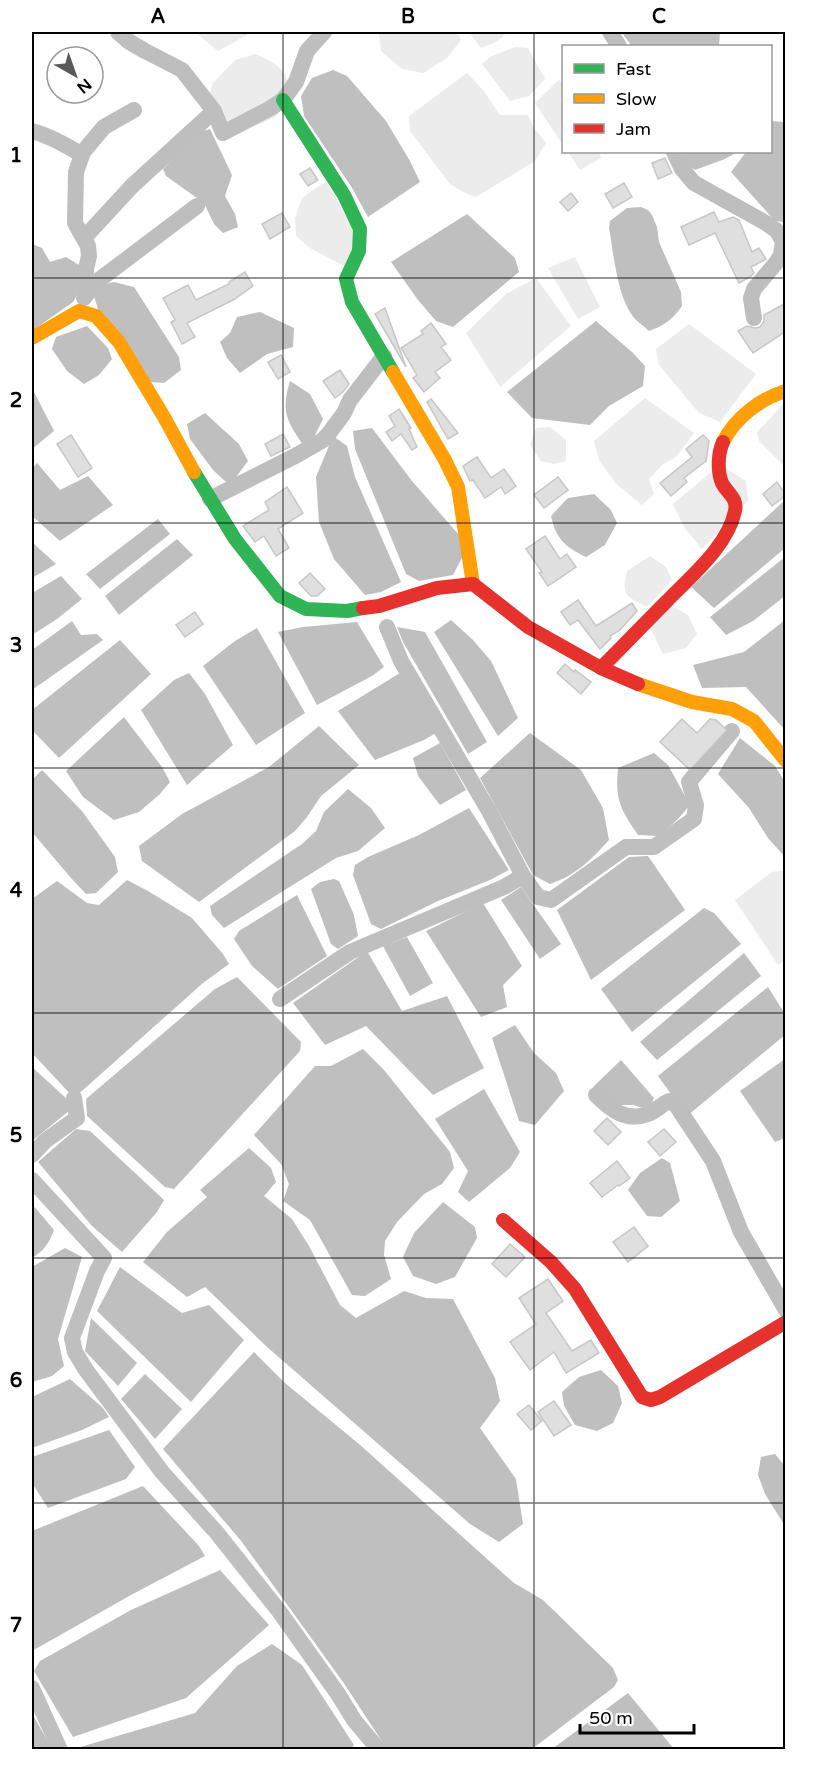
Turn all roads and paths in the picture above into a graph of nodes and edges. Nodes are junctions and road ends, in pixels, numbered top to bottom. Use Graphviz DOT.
graph roads {
  1 [pos="118,32"];
  2 [pos="324,32"];
  3 [pos="610,32"];
  4 [pos="618,45"];
  5 [pos="283,100"];
  6 [pos="134,110"];
  7 [pos="214,111"];
  8 [pos="32,131"];
  9 [pos="674,153"];
  10 [pos="82,155"];
  11 [pos="197,206"];
  12 [pos="84,238"];
  13 [pos="781,268"];
  14 [pos="86,294"];
  15 [pos="78,311"];
  16 [pos="754,318"];
  17 [pos="32,338"];
  18 [pos="384,356"];
  19 [pos="786,391"];
  20 [pos="210,499"];
  21 [pos="473,584"];
  22 [pos="601,668"];
  23 [pos="786,761"];
  24 [pos="596,1095"];
  25 [pos="503,1220"];
  26 [pos="786,1310"];
  27 [pos="786,1322"];
  1 -- 7 [label="street"];
  2 -- 5 [label="street"];
  3 -- 4 [label="street"];
  5 -- 7 [label="street"];
  5 -- 18 [label="street"];
  6 -- 10 [label="street"];
  7 -- 12 [label="street"];
  8 -- 10 [label="street"];
  9 -- 13 [label="street"];
  10 -- 12 [label="street"];
  11 -- 14 [label="street"];
  12 -- 14 [label="street"];
  13 -- 16 [label="street"];
  14 -- 15 [label="street"];
  15 -- 17 [label="street"];
  15 -- 20 [label="street"];
  18 -- 20 [label="street"];
  18 -- 21 [label="street"];
  19 -- 22 [label="street"];
  20 -- 21 [label="street"];
  21 -- 22 [label="street"];
  22 -- 23 [label="street"];
  24 -- 26 [label="street"];
  25 -- 27 [label="street"];
}
